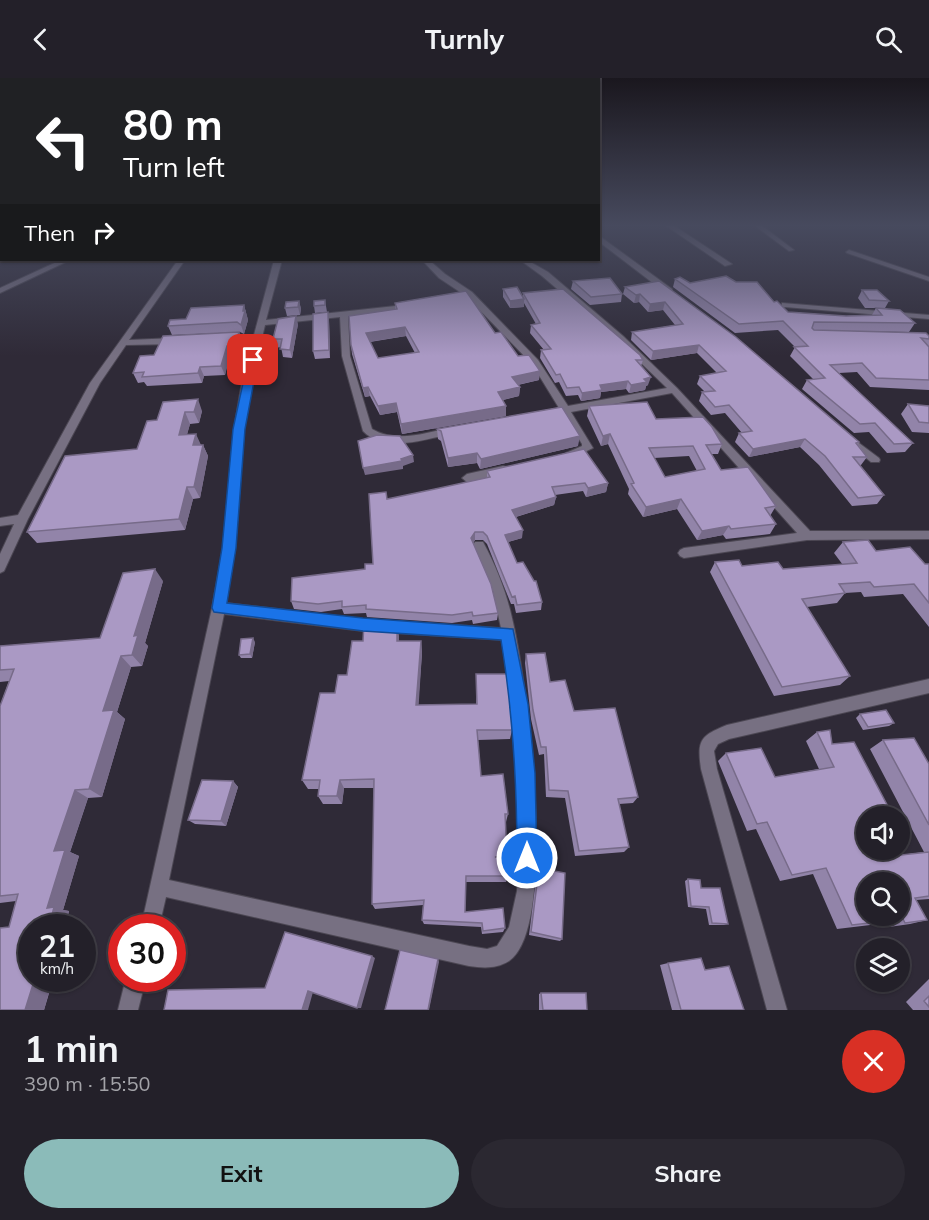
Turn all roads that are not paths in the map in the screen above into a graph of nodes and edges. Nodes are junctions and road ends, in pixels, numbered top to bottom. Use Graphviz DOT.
graph roads {
  1 [pos="48,268"];
  2 [pos="175,268"];
  3 [pos="276,268"];
  4 [pos="434,268"];
  5 [pos="536,268"];
  6 [pos="639,268"];
  7 [pos="898,268"];
  8 [pos="929,279"];
  9 [pos="0,291"];
  10 [pos="469,294"];
  11 [pos="457,297"];
  12 [pos="677,297"];
  13 [pos="422,304"];
  14 [pos="785,305"];
  15 [pos="344,315"];
  16 [pos="929,317"];
  17 [pos="264,323"];
  18 [pos="184,340"];
  19 [pos="122,343"];
  20 [pos="674,390"];
  21 [pos="566,410"];
  22 [pos="532,416"];
  23 [pos="464,428"];
  24 [pos="842,432"];
  25 [pos="560,457"];
  26 [pos="875,460"];
  27 [pos="514,468"];
  28 [pos="467,478"];
  29 [pos="22,519"];
  30 [pos="0,522"];
  31 [pos="929,535"];
  32 [pos="807,536"];
  33 [pos="478,545"];
  34 [pos="684,553"];
  35 [pos="0,568"];
  36 [pos="219,608"];
  37 [pos="508,634"];
  38 [pos="929,686"];
  39 [pos="160,887"];
  40 [pos="153,914"];
  41 [pos="132,992"];
  42 [pos="128,1010"];
  43 [pos="777,1010"];
  1 -- 9 [label="street"];
  2 -- 19 [label="street"];
  3 -- 17 [label="street"];
  4 -- 10 [label="street"];
  5 -- 20 [label="street"];
  6 -- 12 [label="street"];
  7 -- 8 [label="street"];
  10 -- 11 [label="street"];
  10 -- 21 [label="street"];
  13 -- 15 [label="street"];
  14 -- 16 [label="street"];
  15 -- 17 [label="street"];
  15 -- 23 [label="street"];
  17 -- 36 [label="street"];
  18 -- 19 [label="street"];
  19 -- 29 [label="street"];
  20 -- 21 [label="street"];
  20 -- 32 [label="street"];
  21 -- 22 [label="street"];
  21 -- 25 [label="street"];
  24 -- 26 [label="street"];
  27 -- 28 [label="street"];
  29 -- 30 [label="street"];
  29 -- 35 [label="street"];
  31 -- 32 [label="street"];
  32 -- 34 [label="street"];
  33 -- 37 [label="street"];
  36 -- 37 [label="street"];
  36 -- 39 [label="street"];
  37 -- 39 [label="street"];
  38 -- 43 [label="street"];
  39 -- 40 [label="street"];
  41 -- 42 [label="street"];
}
